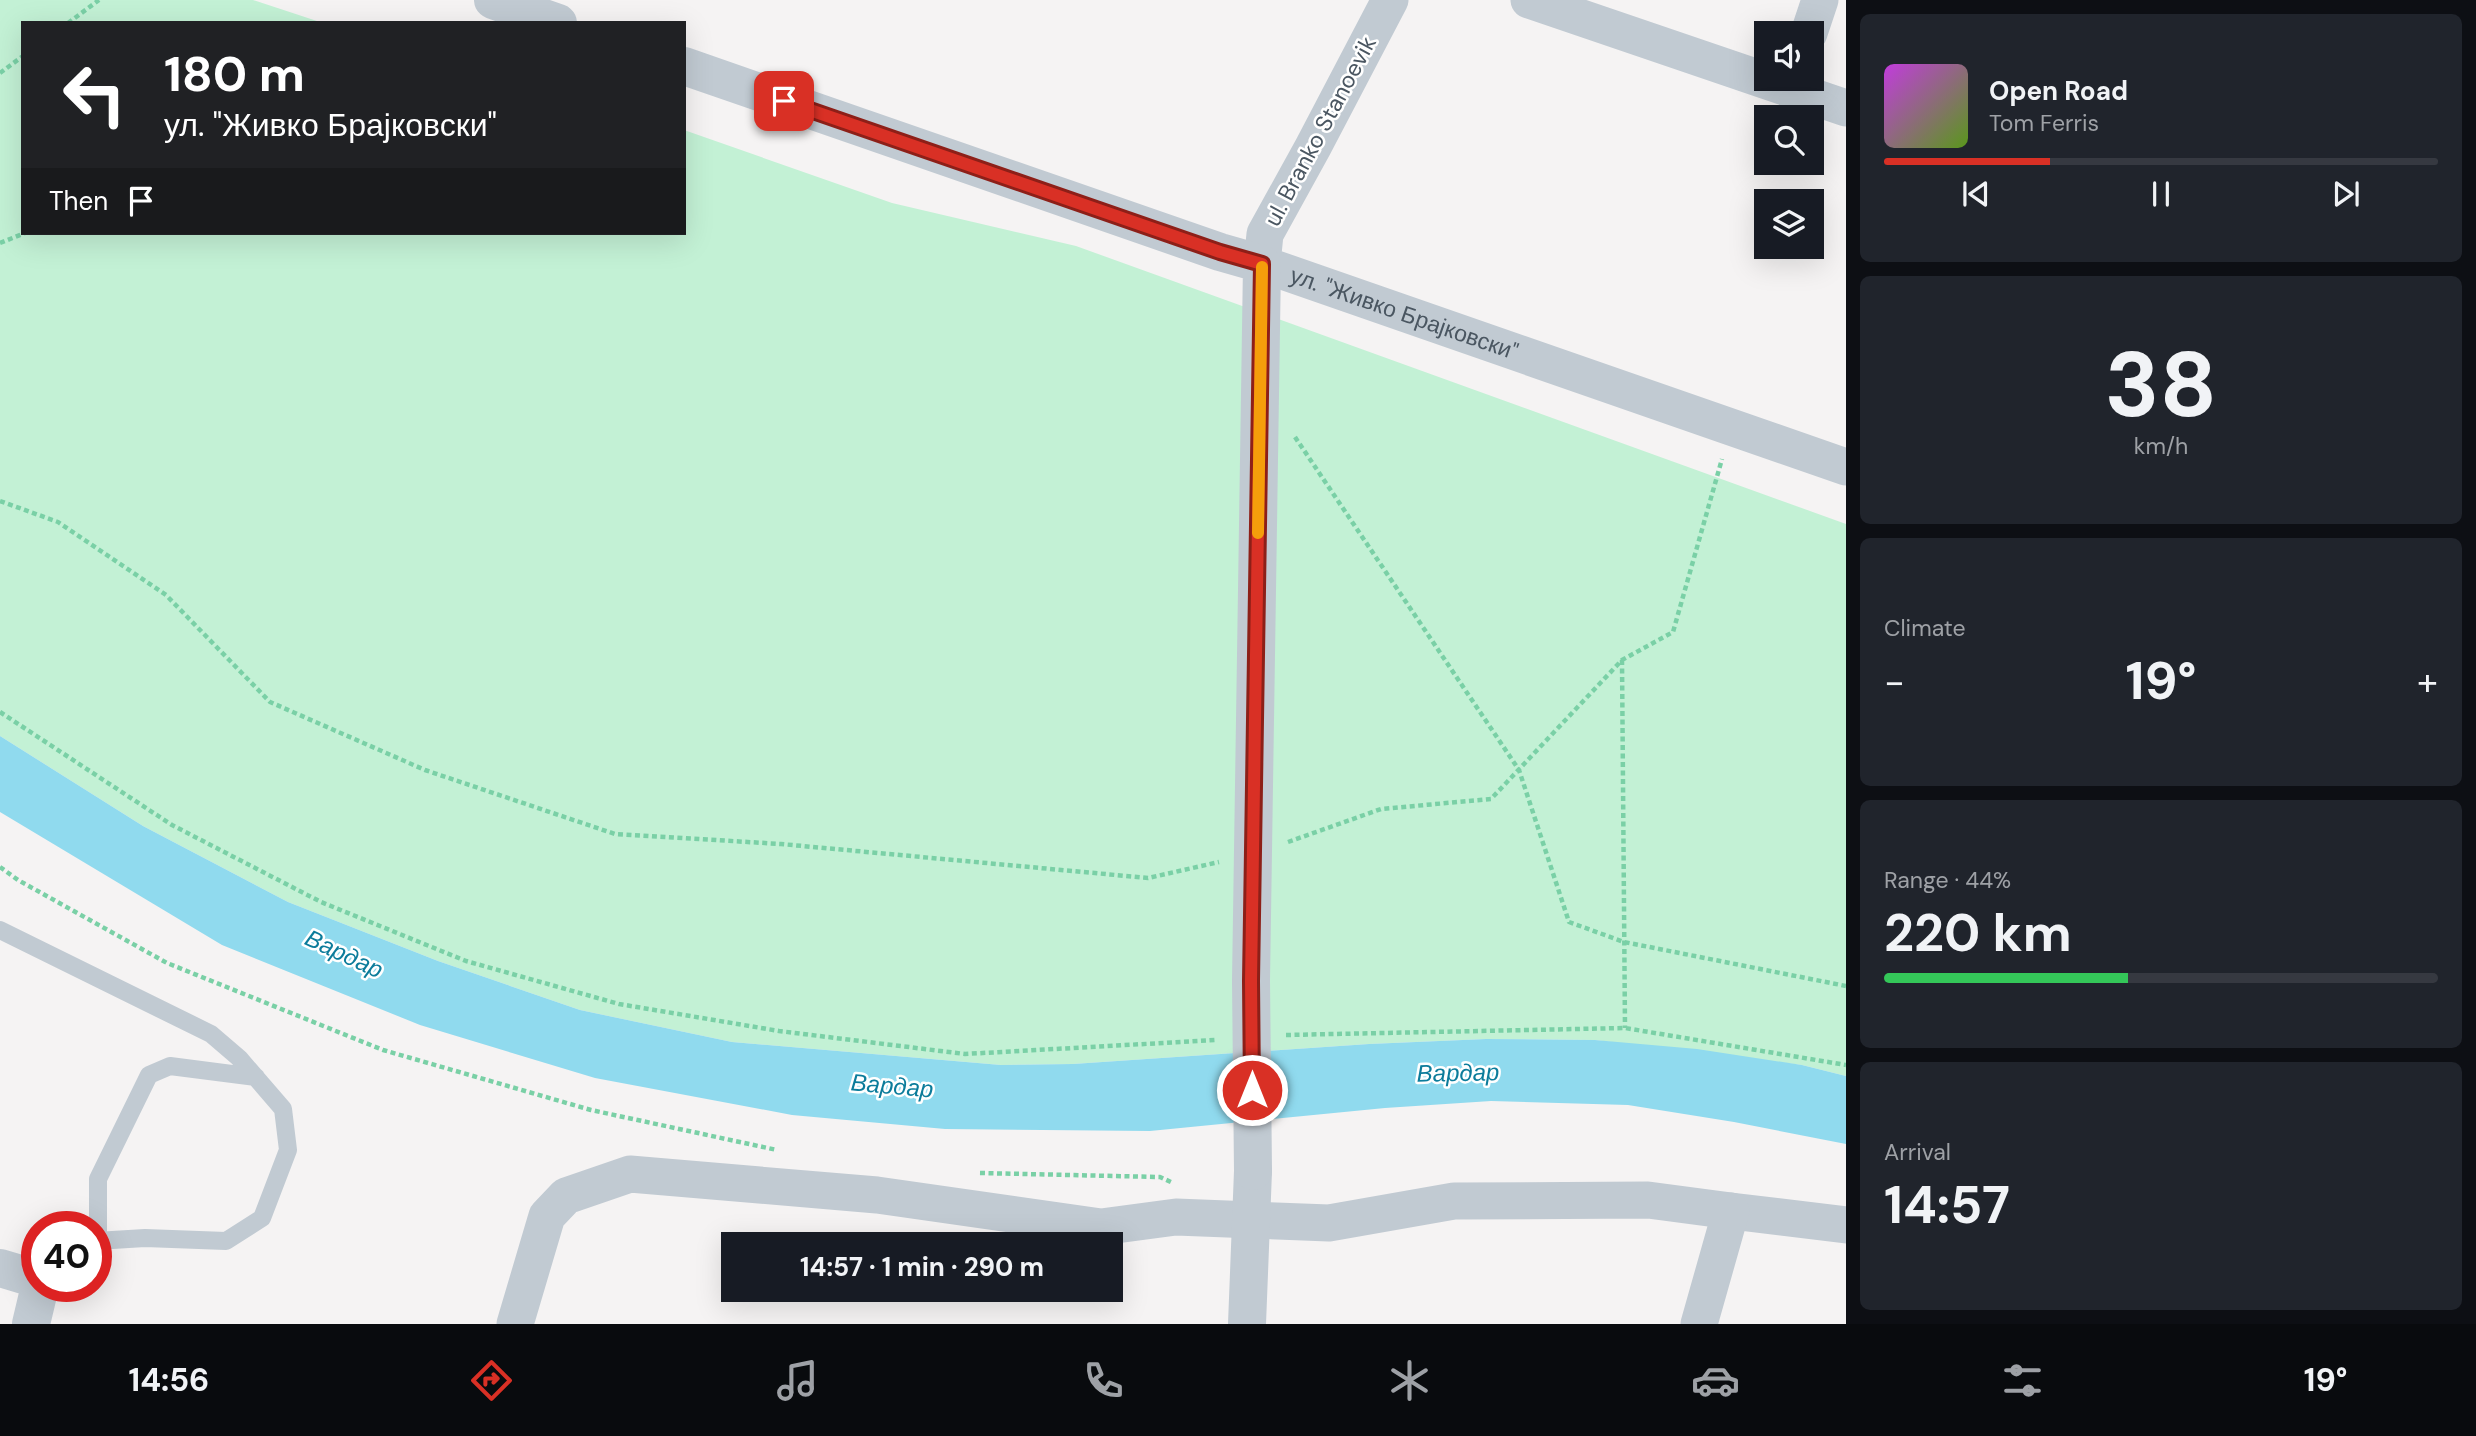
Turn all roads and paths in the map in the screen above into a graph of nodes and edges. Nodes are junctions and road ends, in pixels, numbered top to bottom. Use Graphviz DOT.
graph roads {
  1 [pos="99,0"];
  2 [pos="492,0"];
  3 [pos="1390,0"];
  4 [pos="1529,0"];
  5 [pos="1820,0"];
  6 [pos="71,21"];
  7 [pos="552,21"];
  8 [pos="1813,21"];
  9 [pos="21,57"];
  10 [pos="686,67"];
  11 [pos="1754,71"];
  12 [pos="0,73"];
  13 [pos="1809,91"];
  14 [pos="1846,108"];
  15 [pos="21,235"];
  16 [pos="0,236"];
  17 [pos="8,241"];
  18 [pos="0,243"];
  19 [pos="1262,264"];
  20 [pos="1731,427"];
  21 [pos="1291,430"];
  22 [pos="1846,467"];
  23 [pos="0,501"];
  24 [pos="1622,660"];
  25 [pos="0,712"];
  26 [pos="1519,770"];
  27 [pos="1253,854"];
  28 [pos="0,867"];
  29 [pos="0,930"];
  30 [pos="1625,942"];
  31 [pos="1846,986"];
  32 [pos="1625,1028"];
  33 [pos="1275,1035"];
  34 [pos="1216,1040"];
  35 [pos="1846,1065"];
  36 [pos="256,1077"];
  37 [pos="788,1151"];
  38 [pos="971,1172"];
  39 [pos="1183,1188"];
  40 [pos="1731,1210"];
  41 [pos="97,1211"];
  42 [pos="1252,1221"];
  43 [pos="1846,1224"];
  44 [pos="112,1239"];
  45 [pos="0,1268"];
  46 [pos="21,1274"];
  47 [pos="36,1302"];
  48 [pos="31,1324"];
  49 [pos="515,1324"];
  50 [pos="1247,1324"];
  51 [pos="1699,1324"];
  1 -- 6 [label="path"];
  2 -- 7 [label="street"];
  3 -- 19 [label="street, ul. Branko Stanoevik"];
  4 -- 11 [label="street"];
  5 -- 8 [label="street"];
  9 -- 12 [label="path"];
  10 -- 19 [label="street, ул. \"Живко Брајковски\""];
  13 -- 14 [label="street"];
  15 -- 17 [label="path"];
  16 -- 17 [label="path"];
  17 -- 18 [label="path"];
  19 -- 20 [label="street, ул. \"Живко Брајковски\""];
  19 -- 27 [label="street"];
  20 -- 22 [label="street, ул. \"Живко Брајковски\""];
  20 -- 24 [label="path"];
  21 -- 26 [label="path"];
  23 -- 27 [label="path"];
  24 -- 26 [label="path"];
  24 -- 30 [label="path"];
  25 -- 34 [label="path"];
  26 -- 27 [label="path"];
  26 -- 30 [label="path"];
  27 -- 42 [label="street, bridge"];
  28 -- 37 [label="path"];
  29 -- 36 [label="lane"];
  30 -- 31 [label="path"];
  30 -- 32 [label="path"];
  32 -- 33 [label="path"];
  32 -- 35 [label="path"];
  36 -- 41 [label="lane"];
  36 -- 44 [label="lane"];
  38 -- 39 [label="path"];
  40 -- 42 [label="street"];
  40 -- 43 [label="street"];
  40 -- 51 [label="street"];
  42 -- 49 [label="street"];
  42 -- 50 [label="street"];
  45 -- 46 [label="street"];
  47 -- 48 [label="street"];
}
